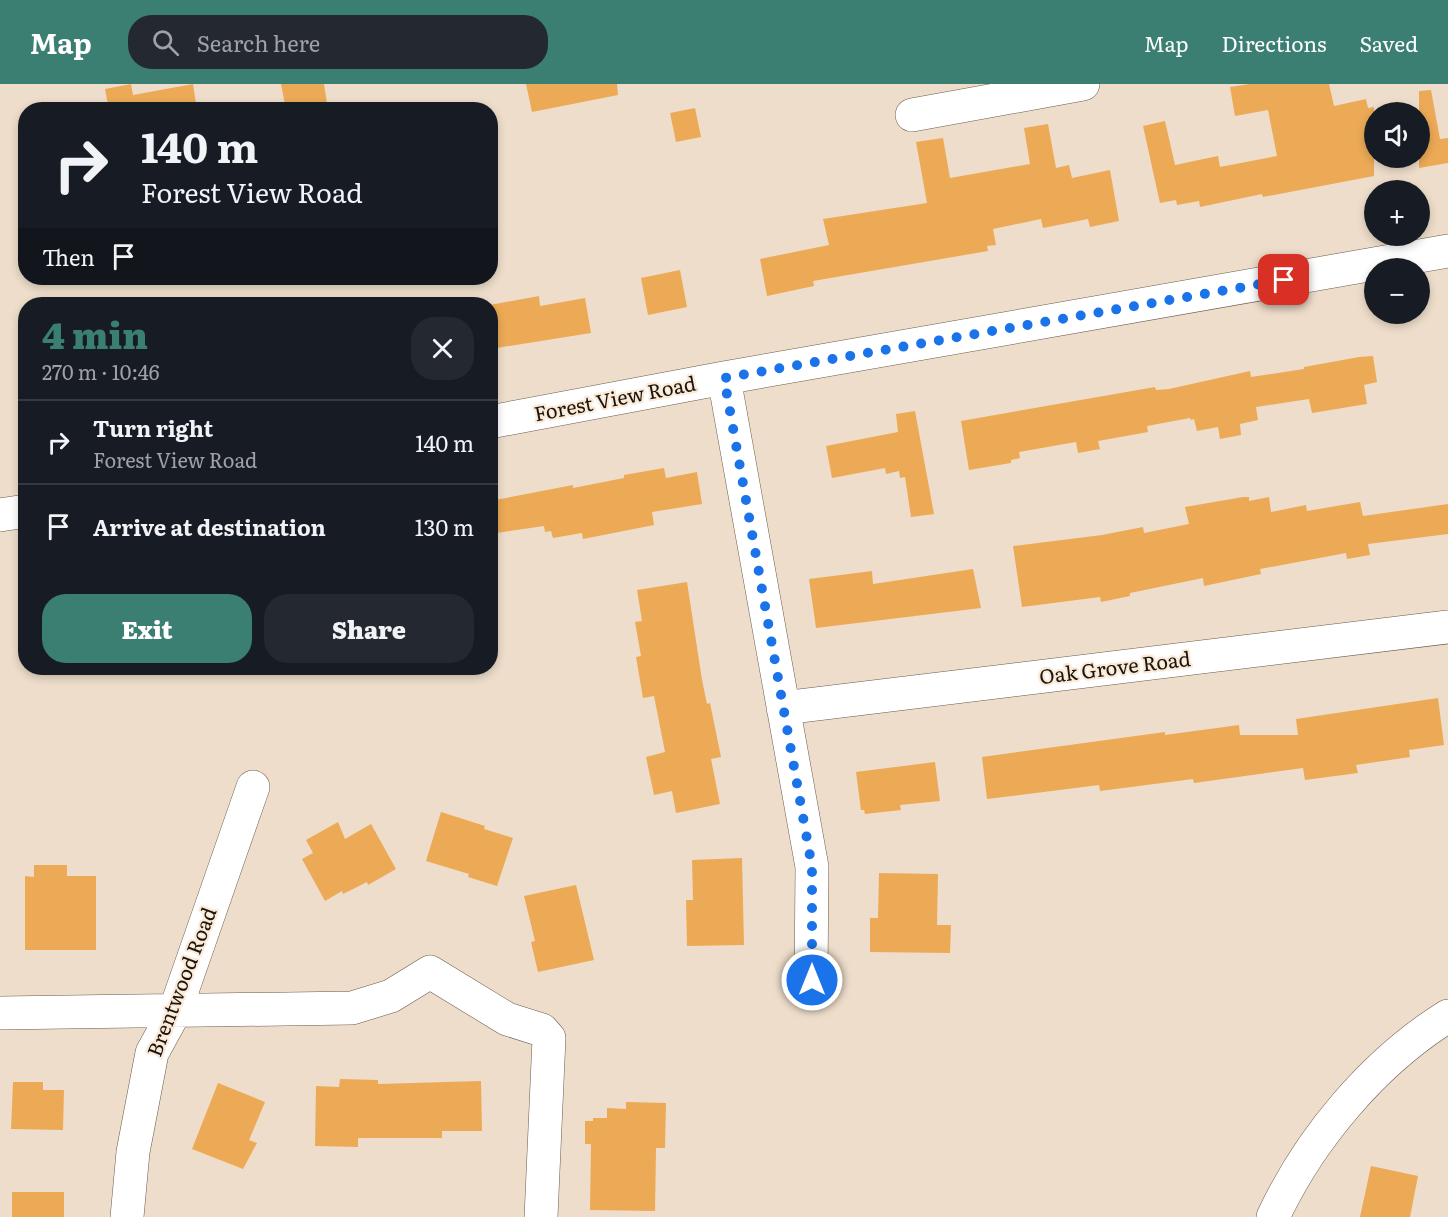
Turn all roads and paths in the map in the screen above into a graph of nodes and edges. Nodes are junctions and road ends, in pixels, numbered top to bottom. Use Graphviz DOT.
graph roads {
  1 [pos="1083,84"];
  2 [pos="912,115"];
  3 [pos="1448,251"];
  4 [pos="724,378"];
  5 [pos="498,420"];
  6 [pos="18,512"];
  7 [pos="0,515"];
  8 [pos="1448,627"];
  9 [pos="783,708"];
  10 [pos="252,787"];
  11 [pos="812,980"];
  12 [pos="175,1011"];
  13 [pos="0,1013"];
  14 [pos="1448,1016"];
  15 [pos="127,1217"];
  16 [pos="541,1217"];
  17 [pos="1273,1217"];
  1 -- 2 [label="street"];
  3 -- 4 [label="street, Forest View Road"];
  4 -- 5 [label="street, Forest View Road"];
  4 -- 9 [label="street"];
  6 -- 7 [label="street"];
  8 -- 9 [label="street, Oak Grove Road"];
  9 -- 11 [label="street"];
  10 -- 12 [label="street, Brentwood Road"];
  12 -- 13 [label="street"];
  12 -- 15 [label="street, Brentwood Road"];
  12 -- 16 [label="street"];
  14 -- 17 [label="street"];
}
